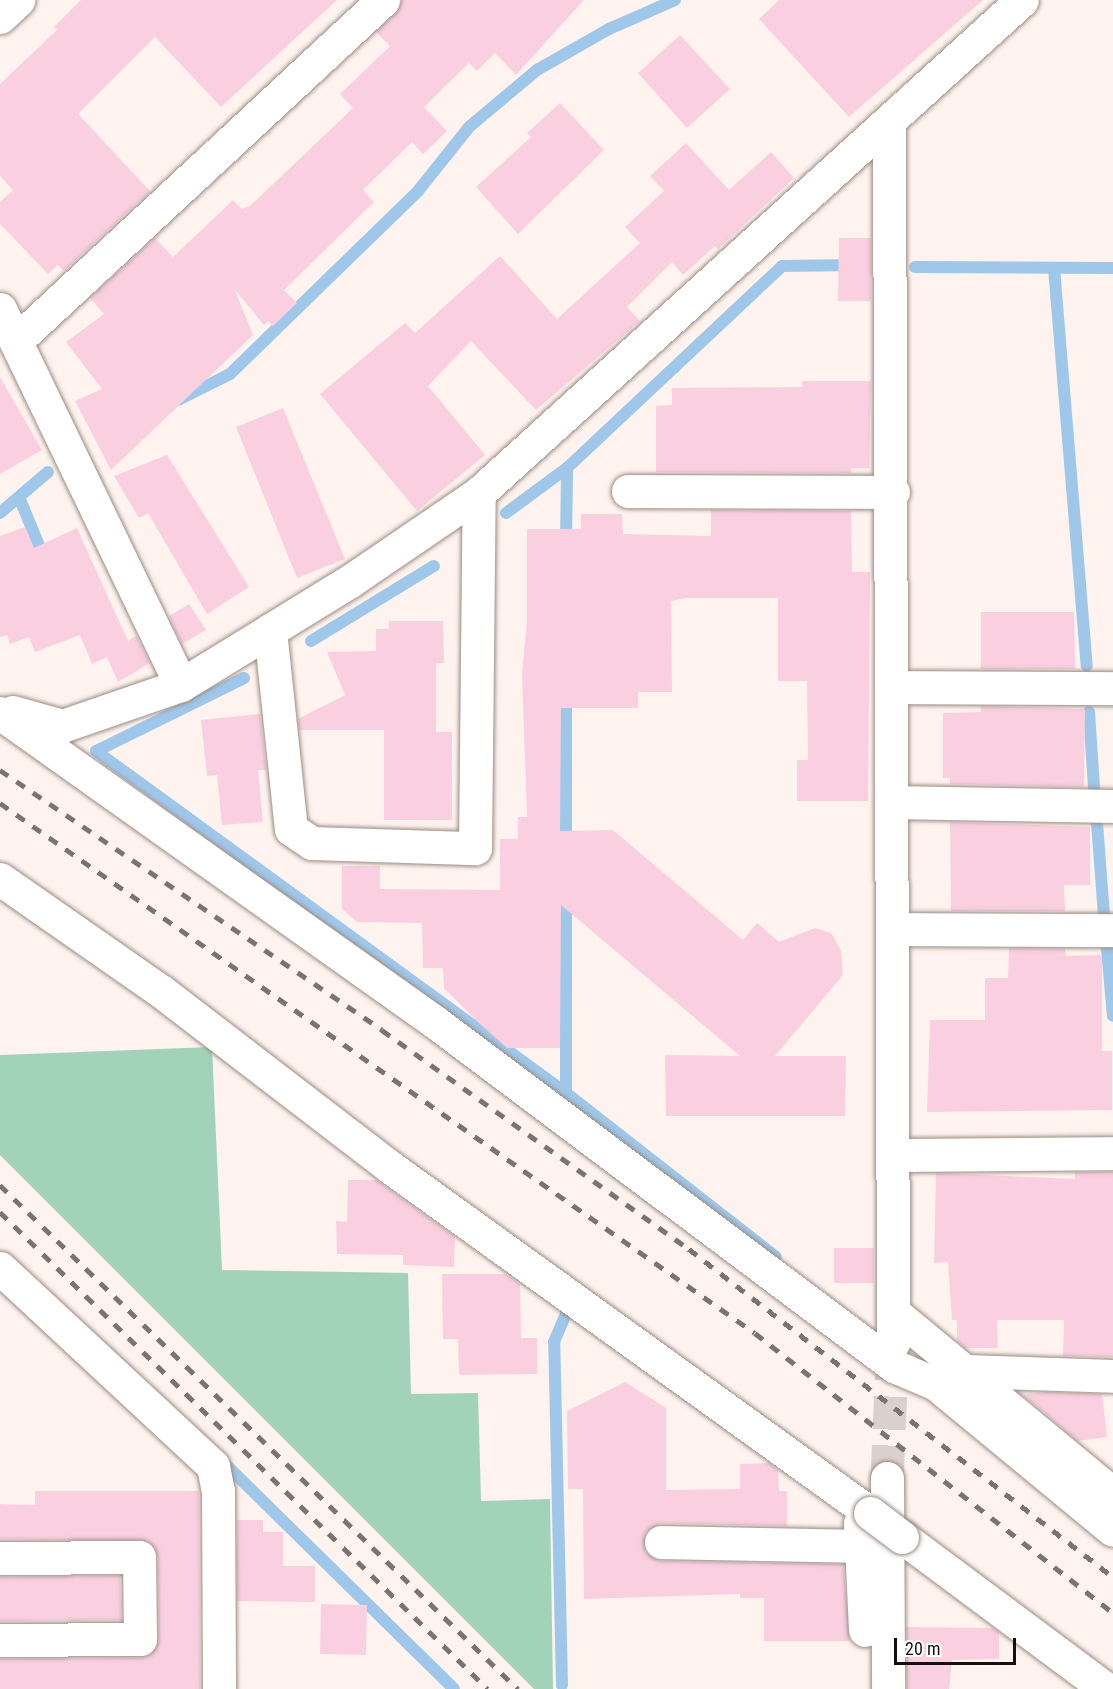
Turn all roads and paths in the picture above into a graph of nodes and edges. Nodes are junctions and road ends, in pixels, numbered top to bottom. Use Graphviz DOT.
graph roads {
  1 [pos="18,0"];
  2 [pos="383,0"];
  3 [pos="1022,0"];
  4 [pos="0,17"];
  5 [pos="889,122"];
  6 [pos="0,309"];
  7 [pos="8,339"];
  8 [pos="628,491"];
  9 [pos="893,492"];
  10 [pos="479,493"];
  11 [pos="270,630"];
  12 [pos="181,685"];
  13 [pos="893,687"];
  14 [pos="1113,688"];
  15 [pos="0,711"];
  16 [pos="894,802"];
  17 [pos="1113,806"];
  18 [pos="0,879"];
  19 [pos="893,929"];
  20 [pos="1113,930"];
  21 [pos="1113,1153"];
  22 [pos="894,1155"];
  23 [pos="0,1268"];
  24 [pos="966,1371"];
  25 [pos="1113,1376"];
  26 [pos="887,1478"];
  27 [pos="1113,1494"];
  28 [pos="865,1509"];
  29 [pos="1113,1530"];
  30 [pos="661,1542"];
  31 [pos="861,1546"];
  32 [pos="0,1558"];
  33 [pos="0,1640"];
  34 [pos="219,1689"];
  35 [pos="881,1689"];
  36 [pos="888,1689"];
  37 [pos="1106,1689"];
  1 -- 4 [label="street"];
  2 -- 7 [label="street"];
  3 -- 5 [label="street"];
  5 -- 9 [label="street"];
  5 -- 10 [label="street"];
  6 -- 7 [label="street"];
  7 -- 12 [label="street"];
  8 -- 9 [label="street"];
  9 -- 13 [label="street"];
  10 -- 11 [label="street"];
  10 -- 11 [label="street"];
  11 -- 12 [label="street"];
  12 -- 15 [label="street"];
  13 -- 14 [label="street"];
  13 -- 16 [label="street"];
  15 -- 29 [label="street"];
  16 -- 17 [label="street"];
  16 -- 19 [label="street"];
  18 -- 28 [label="street"];
  19 -- 20 [label="street"];
  19 -- 22 [label="street"];
  21 -- 22 [label="street"];
  22 -- 24 [label="street"];
  23 -- 34 [label="street"];
  24 -- 25 [label="street"];
  24 -- 27 [label="street"];
  26 -- 36 [label="street"];
  28 -- 31 [label="street"];
  28 -- 37 [label="street, bridge"];
  30 -- 31 [label="street"];
  31 -- 35 [label="street"];
  32 -- 33 [label="street"];
}
